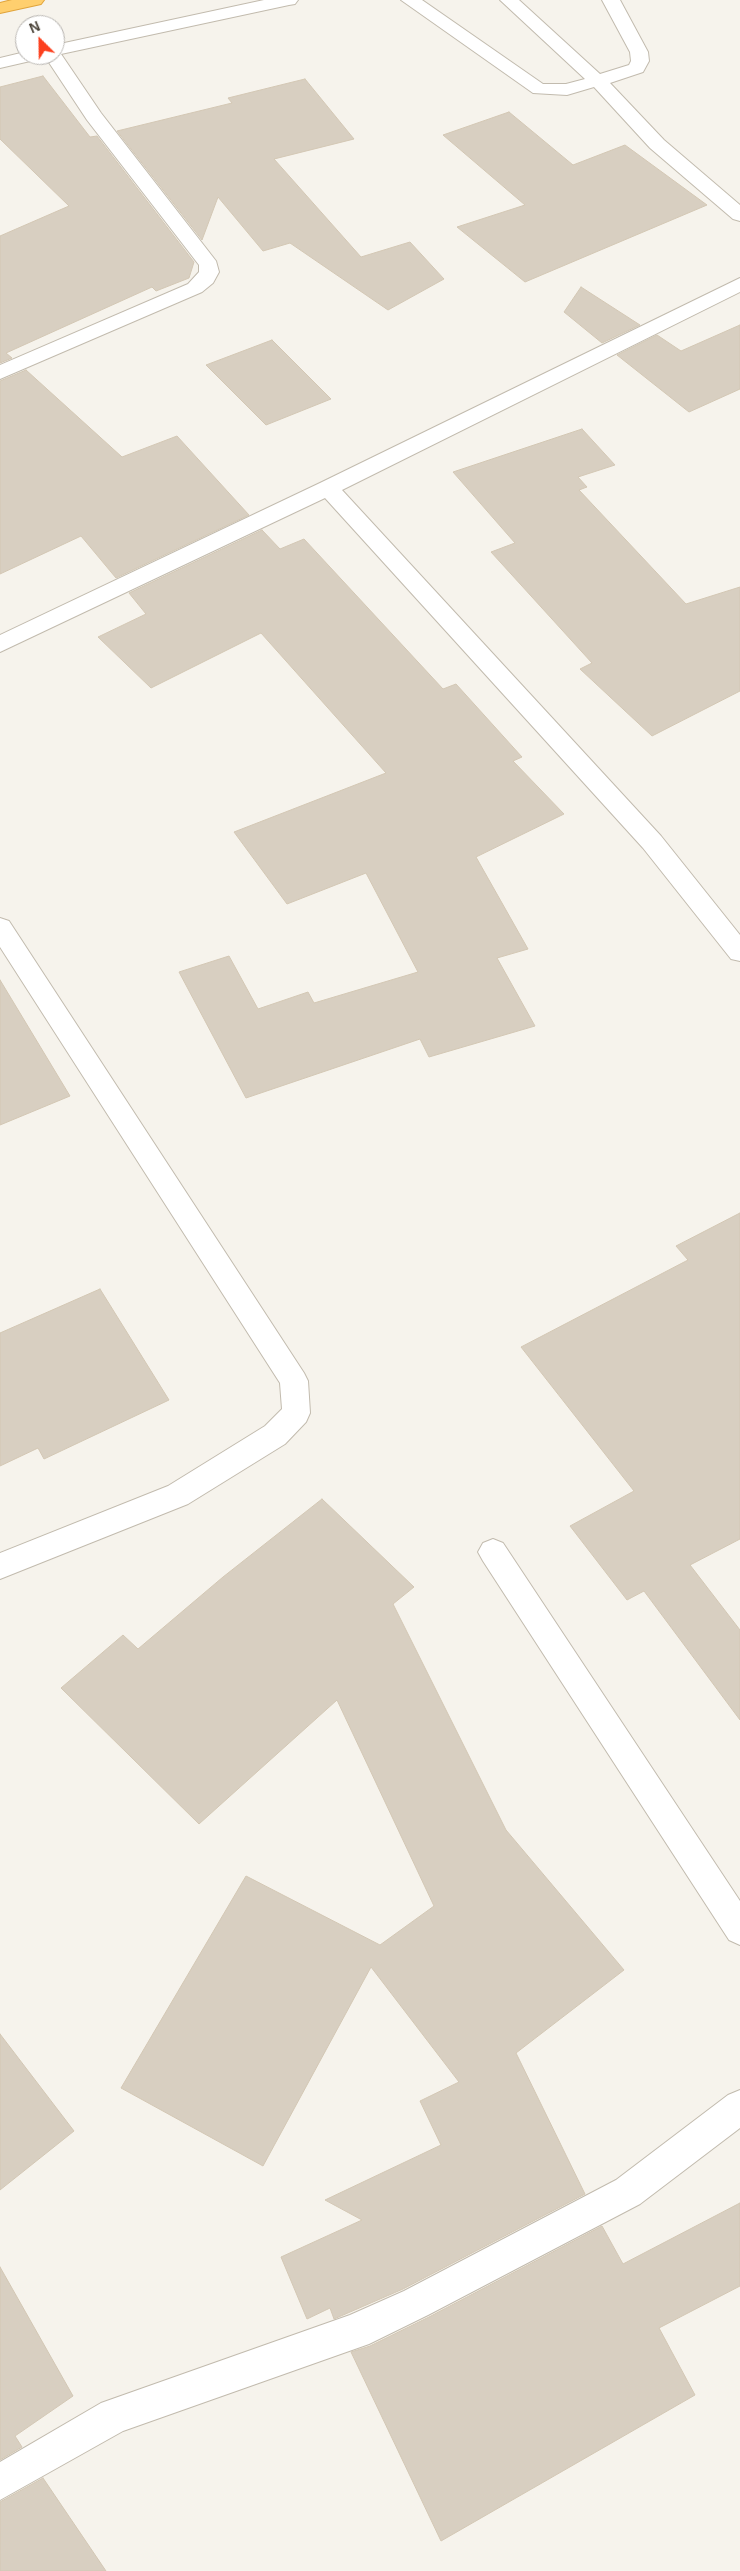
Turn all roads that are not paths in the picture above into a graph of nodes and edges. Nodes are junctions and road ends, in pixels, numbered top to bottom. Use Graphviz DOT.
graph roads {
  1 [pos="35,0"];
  2 [pos="288,0"];
  3 [pos="410,0"];
  4 [pos="509,0"];
  5 [pos="611,0"];
  6 [pos="0,8"];
  7 [pos="65,48"];
  8 [pos="15,59"];
  9 [pos="0,63"];
  10 [pos="60,65"];
  11 [pos="599,82"];
  12 [pos="740,215"];
  13 [pos="740,284"];
  14 [pos="0,373"];
  15 [pos="328,488"];
  16 [pos="0,644"];
  17 [pos="0,927"];
  18 [pos="740,952"];
  19 [pos="493,1552"];
  20 [pos="0,1566"];
  21 [pos="740,1929"];
  22 [pos="740,2107"];
  23 [pos="0,2482"];
  1 -- 6 [label="highway"];
  2 -- 7 [label="street"];
  3 -- 11 [label="street"];
  4 -- 11 [label="street"];
  5 -- 11 [label="street"];
  8 -- 9 [label="street"];
  10 -- 14 [label="street"];
  11 -- 12 [label="street"];
  13 -- 15 [label="street"];
  15 -- 16 [label="street"];
  15 -- 18 [label="street"];
  17 -- 20 [label="street"];
  19 -- 21 [label="street"];
  22 -- 23 [label="street"];
}
